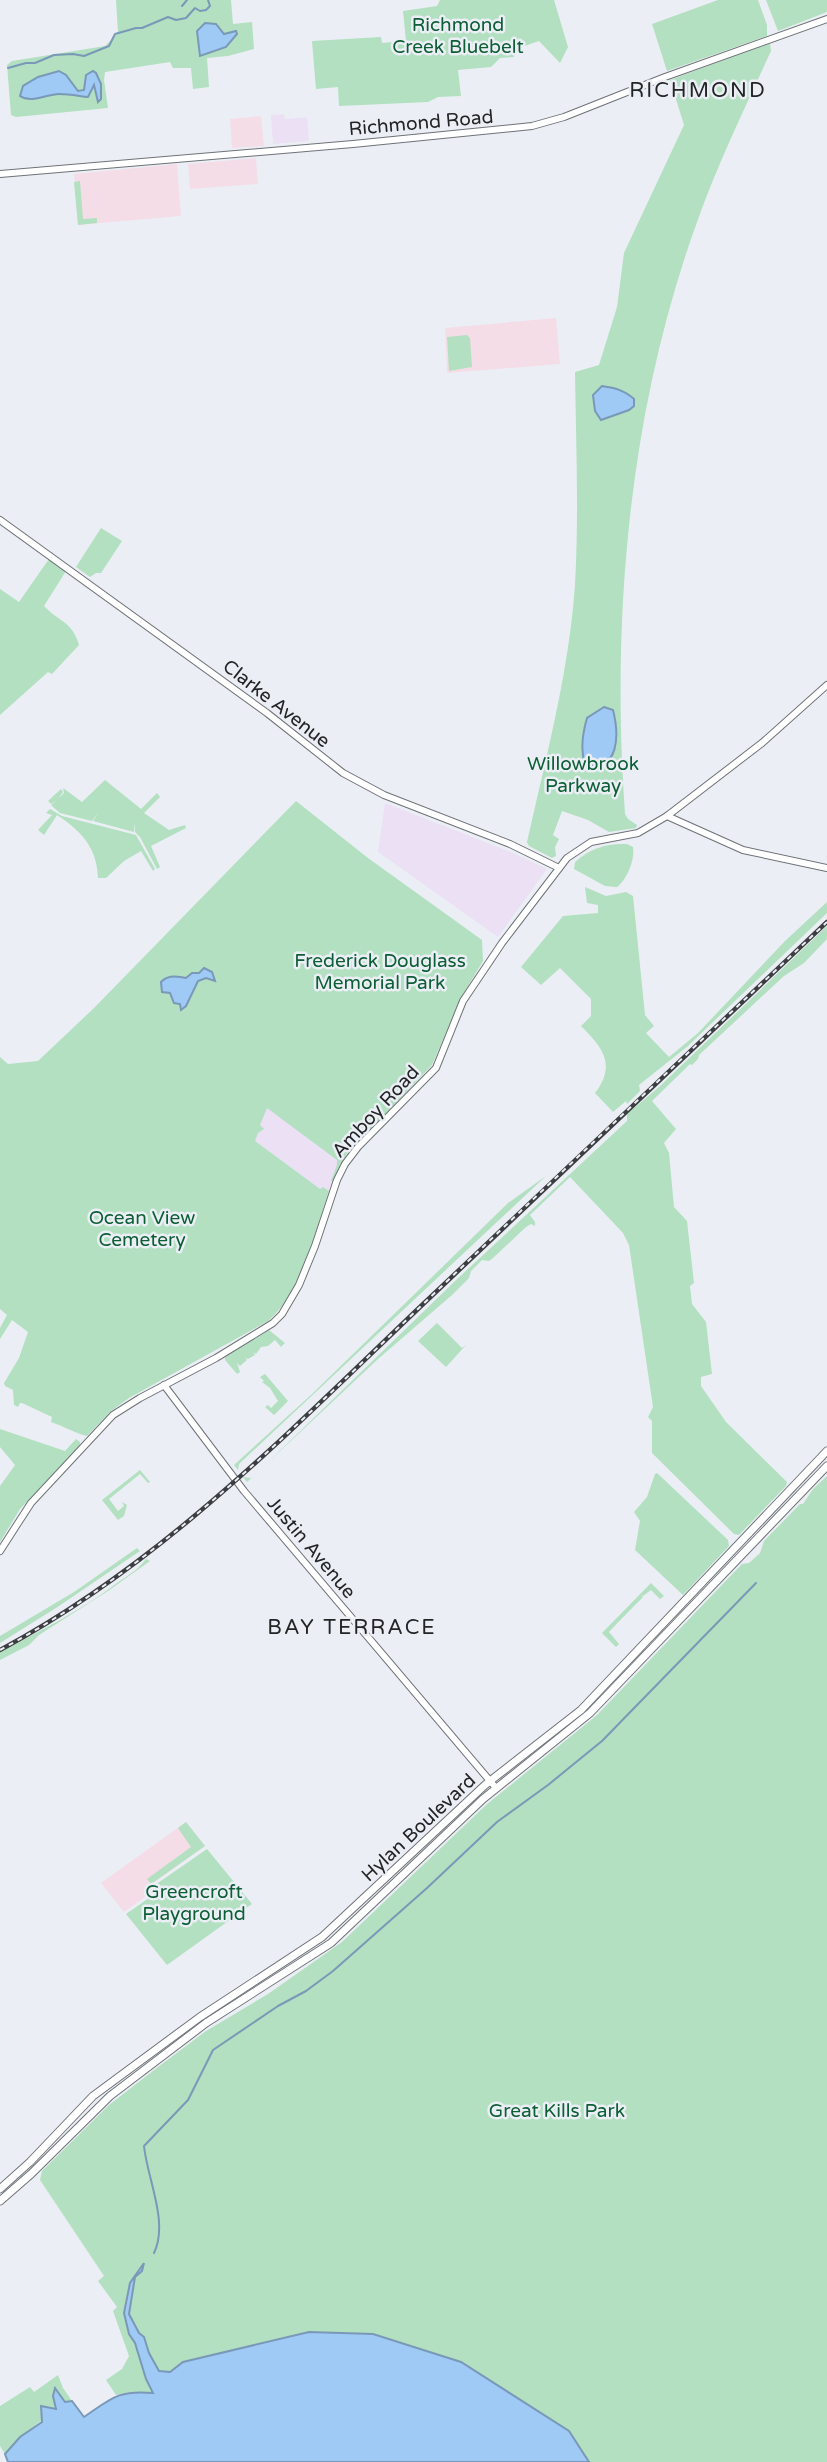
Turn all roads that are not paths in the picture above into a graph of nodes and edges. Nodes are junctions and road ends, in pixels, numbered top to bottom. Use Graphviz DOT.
graph roads {
  1 [pos="827,19"];
  2 [pos="0,174"];
  3 [pos="0,520"];
  4 [pos="827,685"];
  5 [pos="667,816"];
  6 [pos="559,868"];
  7 [pos="827,869"];
  8 [pos="164,1385"];
  9 [pos="827,1451"];
  10 [pos="827,1466"];
  11 [pos="0,1551"];
  12 [pos="493,1785"];
  13 [pos="0,2189"];
  14 [pos="0,2201"];
  1 -- 2 [label="street, Richmond Road"];
  3 -- 6 [label="street, Clarke Avenue"];
  4 -- 5 [label="street, Amboy Road"];
  5 -- 6 [label="street, Amboy Road"];
  5 -- 7 [label="street"];
  6 -- 8 [label="street, Amboy Road"];
  8 -- 11 [label="street, Amboy Road"];
  8 -- 12 [label="street, Justin Avenue"];
  9 -- 12 [label="main road, Hylan Boulevard"];
  10 -- 12 [label="main road, Hylan Boulevard"];
  12 -- 13 [label="main road, Hylan Boulevard"];
  12 -- 14 [label="main road, Hylan Boulevard"];
}
